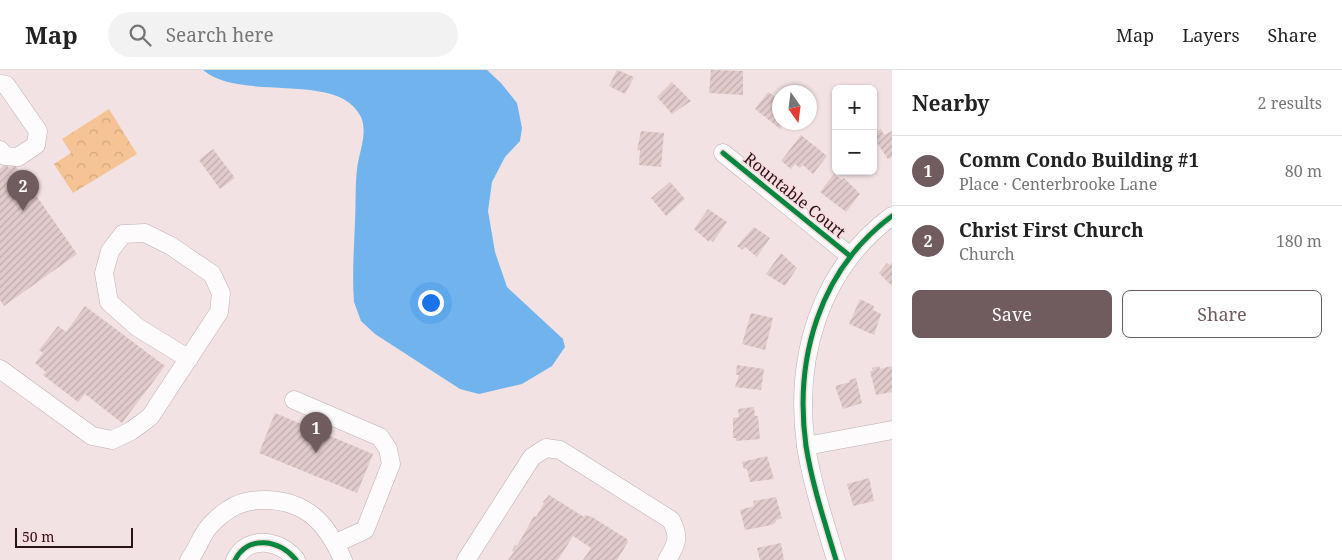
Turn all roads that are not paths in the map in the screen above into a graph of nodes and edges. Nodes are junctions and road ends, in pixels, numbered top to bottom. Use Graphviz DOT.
graph roads {
  1 [pos="0,84"];
  2 [pos="0,150"];
  3 [pos="723,153"];
  4 [pos="892,216"];
  5 [pos="850,256"];
  6 [pos="189,358"];
  7 [pos="0,369"];
  8 [pos="294,400"];
  9 [pos="892,430"];
  10 [pos="806,446"];
  11 [pos="336,543"];
  12 [pos="189,560"];
  13 [pos="236,560"];
  14 [pos="296,560"];
  15 [pos="342,560"];
  16 [pos="466,560"];
  17 [pos="667,560"];
  18 [pos="836,560"];
  1 -- 2 [label="street"];
  3 -- 5 [label="street, Rountable Court"];
  4 -- 5 [label="street"];
  5 -- 10 [label="street"];
  6 -- 6 [label="street"];
  6 -- 7 [label="street"];
  8 -- 11 [label="street"];
  9 -- 10 [label="street"];
  10 -- 18 [label="street"];
  11 -- 12 [label="street"];
  11 -- 15 [label="street"];
  13 -- 14 [label="street"];
  16 -- 17 [label="street"];
}
